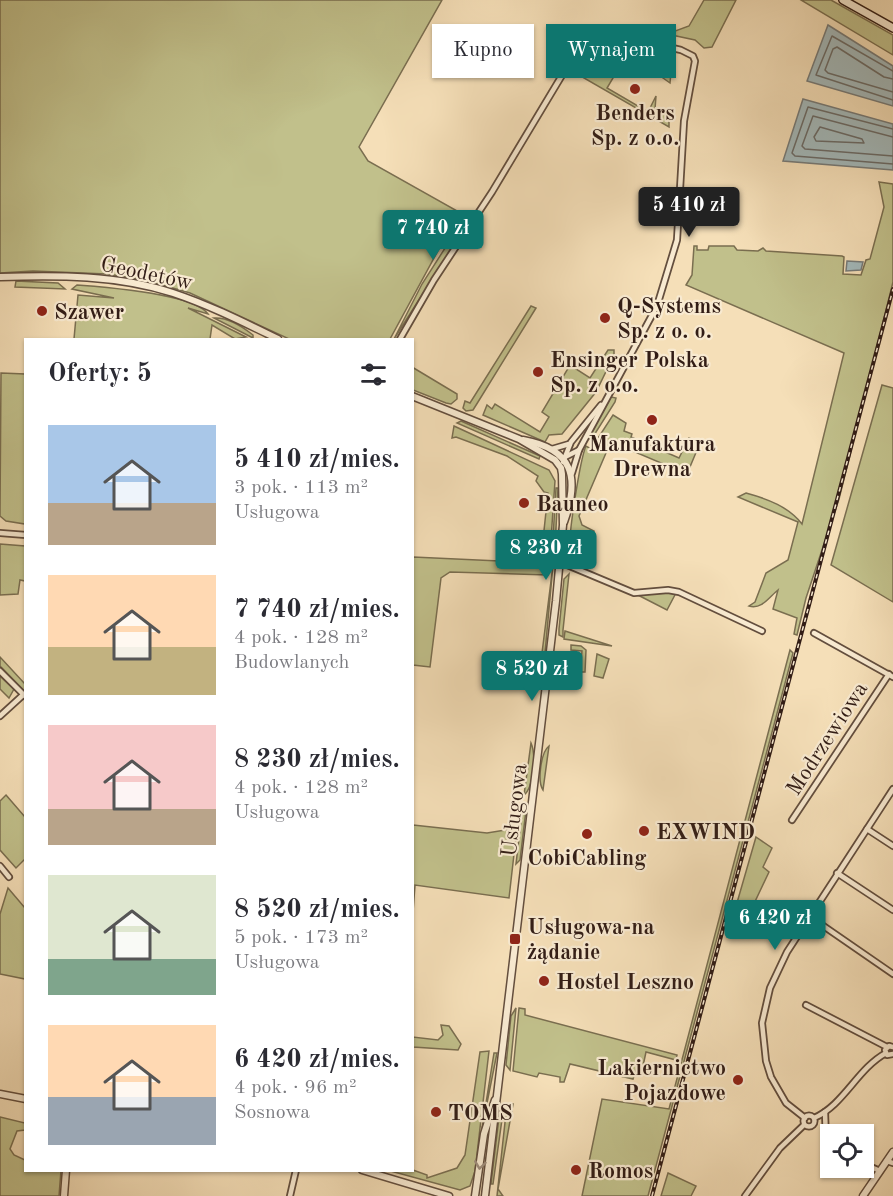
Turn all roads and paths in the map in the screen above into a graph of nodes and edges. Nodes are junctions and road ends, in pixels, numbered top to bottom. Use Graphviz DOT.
graph roads {
  1 [pos="843,0"];
  2 [pos="893,28"];
  3 [pos="0,277"];
  4 [pos="276,338"];
  5 [pos="401,338"];
  6 [pos="414,397"];
  7 [pos="603,403"];
  8 [pos="519,440"];
  9 [pos="571,442"];
  10 [pos="552,449"];
  11 [pos="579,450"];
  12 [pos="564,458"];
  13 [pos="555,460"];
  14 [pos="561,468"];
  15 [pos="572,473"];
  16 [pos="563,525"];
  17 [pos="0,533"];
  18 [pos="24,535"];
  19 [pos="560,562"];
  20 [pos="762,631"];
  21 [pos="814,633"];
  22 [pos="0,671"];
  23 [pos="891,675"];
  24 [pos="24,696"];
  25 [pos="10,707"];
  26 [pos="15,712"];
  27 [pos="0,716"];
  28 [pos="893,789"];
  29 [pos="792,820"];
  30 [pos="867,829"];
  31 [pos="893,846"];
  32 [pos="0,866"];
  33 [pos="837,873"];
  34 [pos="9,877"];
  35 [pos="893,910"];
  36 [pos="809,916"];
  37 [pos="893,974"];
  38 [pos="806,1005"];
  39 [pos="888,1049"];
  40 [pos="893,1054"];
  41 [pos="0,1094"];
  42 [pos="24,1099"];
  43 [pos="495,1100"];
  44 [pos="825,1112"];
  45 [pos="805,1118"];
  46 [pos="814,1118"];
  47 [pos="827,1124"];
  48 [pos="804,1125"];
  49 [pos="893,1152"];
  50 [pos="890,1162"];
  51 [pos="874,1168"];
  52 [pos="880,1171"];
  53 [pos="66,1172"];
  54 [pos="296,1172"];
  55 [pos="369,1172"];
  56 [pos="64,1196"];
  57 [pos="290,1196"];
  58 [pos="449,1196"];
  59 [pos="475,1196"];
  60 [pos="486,1196"];
  61 [pos="745,1196"];
  62 [pos="863,1196"];
  1 -- 2 [label="main road"];
  3 -- 4 [label="street, Geodetów"];
  5 -- 7 [label="street, Usługowa"];
  6 -- 8 [label="street"];
  7 -- 9 [label="street, Usługowa"];
  7 -- 11 [label="street, Usługowa"];
  8 -- 10 [label="street"];
  8 -- 13 [label="street"];
  9 -- 10 [label="street"];
  9 -- 12 [label="street, Usługowa"];
  10 -- 12 [label="street"];
  11 -- 12 [label="street"];
  11 -- 15 [label="street, Usługowa"];
  12 -- 13 [label="street"];
  12 -- 14 [label="street, Usługowa"];
  12 -- 15 [label="street"];
  13 -- 14 [label="street"];
  14 -- 16 [label="street, Usługowa"];
  15 -- 16 [label="street, Usługowa"];
  16 -- 19 [label="street, Usługowa"];
  17 -- 18 [label="street"];
  19 -- 20 [label="street"];
  19 -- 43 [label="street, Usługowa"];
  21 -- 23 [label="street"];
  22 -- 24 [label="street"];
  23 -- 29 [label="street, Modrzewiowa"];
  24 -- 25 [label="street"];
  25 -- 26 [label="street"];
  25 -- 27 [label="street"];
  28 -- 30 [label="street"];
  30 -- 31 [label="street"];
  30 -- 33 [label="street"];
  32 -- 34 [label="street"];
  33 -- 35 [label="street"];
  33 -- 36 [label="street"];
  36 -- 37 [label="street"];
  36 -- 45 [label="street"];
  38 -- 39 [label="street"];
  39 -- 40 [label="street"];
  39 -- 44 [label="street"];
  41 -- 42 [label="street"];
  43 -- 59 [label="street, Usługowa, one-way"];
  43 -- 60 [label="street, Usługowa"];
  44 -- 46 [label="street"];
  44 -- 47 [label="street"];
  45 -- 46 [label="street"];
  45 -- 48 [label="street"];
  46 -- 48 [label="street"];
  48 -- 61 [label="street"];
  49 -- 50 [label="street"];
  50 -- 52 [label="street"];
  51 -- 52 [label="street"];
  52 -- 62 [label="street"];
  53 -- 56 [label="street"];
  54 -- 57 [label="street"];
  55 -- 58 [label="street"];
}
